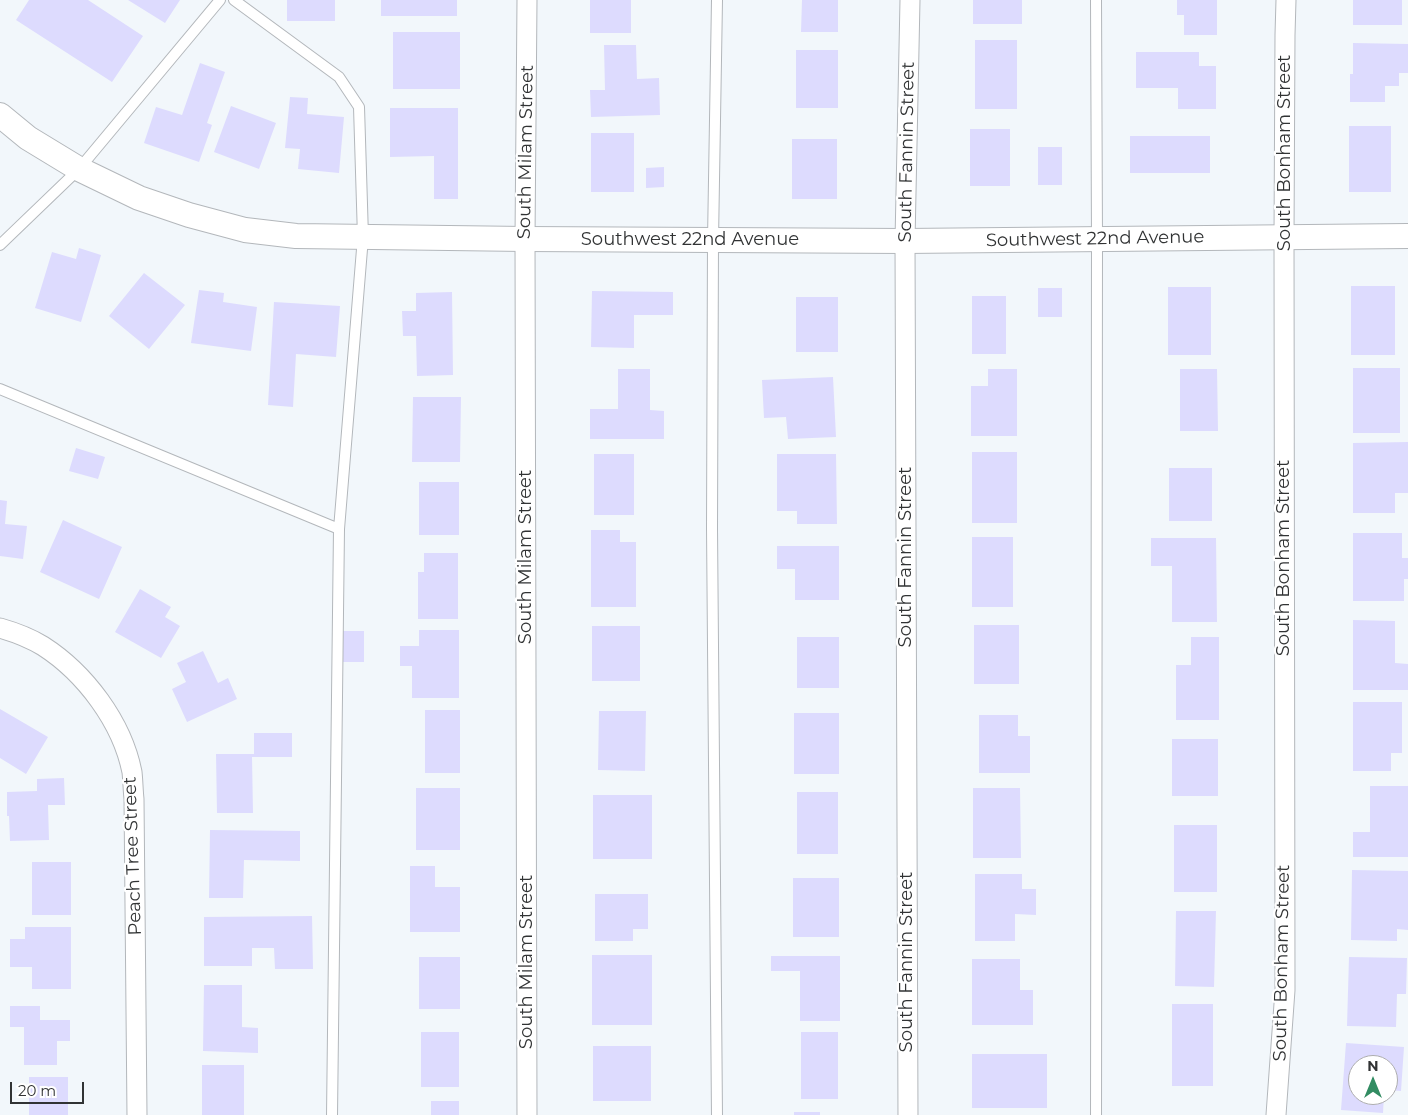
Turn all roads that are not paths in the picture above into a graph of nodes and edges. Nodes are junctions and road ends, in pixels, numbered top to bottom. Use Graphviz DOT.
graph roads {
  1 [pos="220,0"];
  2 [pos="234,0"];
  3 [pos="527,0"];
  4 [pos="717,0"];
  5 [pos="910,0"];
  6 [pos="1096,0"];
  7 [pos="1286,0"];
  8 [pos="0,115"];
  9 [pos="80,168"];
  10 [pos="1408,236"];
  11 [pos="362,237"];
  12 [pos="1284,237"];
  13 [pos="525,239"];
  14 [pos="713,240"];
  15 [pos="1097,240"];
  16 [pos="905,241"];
  17 [pos="0,245"];
  18 [pos="0,389"];
  19 [pos="339,529"];
  20 [pos="0,628"];
  21 [pos="137,1115"];
  22 [pos="332,1115"];
  23 [pos="527,1115"];
  24 [pos="718,1115"];
  25 [pos="908,1115"];
  26 [pos="1096,1115"];
  27 [pos="1276,1115"];
  1 -- 9 [label="lane"];
  2 -- 11 [label="lane"];
  3 -- 13 [label="street, South Milam Street"];
  4 -- 14 [label="lane"];
  5 -- 16 [label="street, South Fannin Street"];
  6 -- 15 [label="lane"];
  7 -- 12 [label="street, South Bonham Street"];
  8 -- 9 [label="street, Southwest 22nd Avenue"];
  9 -- 11 [label="street, Southwest 22nd Avenue"];
  9 -- 17 [label="lane"];
  10 -- 12 [label="street, Southwest 22nd Avenue"];
  11 -- 13 [label="street, Southwest 22nd Avenue"];
  11 -- 19 [label="lane"];
  12 -- 15 [label="street, Southwest 22nd Avenue"];
  12 -- 27 [label="street, South Bonham Street"];
  13 -- 14 [label="street, Southwest 22nd Avenue"];
  13 -- 23 [label="street, South Milam Street"];
  14 -- 16 [label="street, Southwest 22nd Avenue"];
  14 -- 24 [label="lane"];
  15 -- 16 [label="street, Southwest 22nd Avenue"];
  15 -- 26 [label="lane"];
  16 -- 25 [label="street, South Fannin Street"];
  18 -- 19 [label="lane"];
  19 -- 22 [label="lane"];
  20 -- 21 [label="street, Peach Tree Street"];
}
